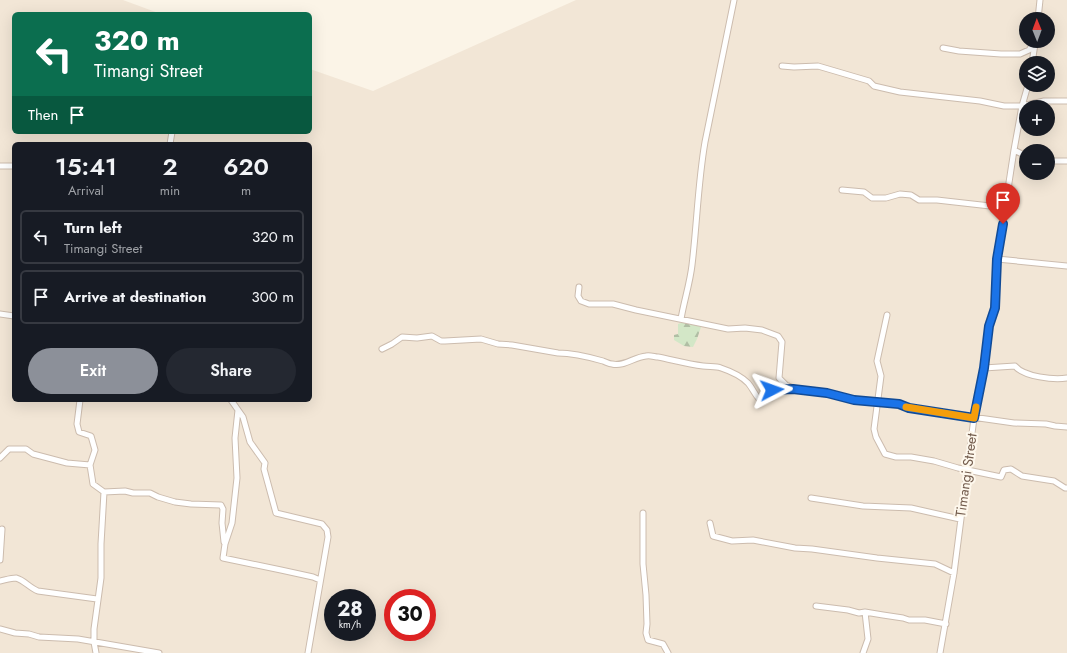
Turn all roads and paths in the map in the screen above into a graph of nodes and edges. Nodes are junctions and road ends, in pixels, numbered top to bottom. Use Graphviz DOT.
graph roads {
  1 [pos="734,0"];
  2 [pos="1040,0"];
  3 [pos="1039,12"];
  4 [pos="943,48"];
  5 [pos="1030,48"];
  6 [pos="782,66"];
  7 [pos="1055,101"];
  8 [pos="1067,101"];
  9 [pos="1019,106"];
  10 [pos="1019,122"];
  11 [pos="1014,150"];
  12 [pos="1019,152"];
  13 [pos="1055,161"];
  14 [pos="1067,161"];
  15 [pos="0,166"];
  16 [pos="12,166"];
  17 [pos="842,190"];
  18 [pos="1005,209"];
  19 [pos="997,259"];
  20 [pos="1067,266"];
  21 [pos="579,287"];
  22 [pos="0,314"];
  23 [pos="12,316"];
  24 [pos="887,316"];
  25 [pos="681,319"];
  26 [pos="382,349"];
  27 [pos="984,368"];
  28 [pos="1067,378"];
  29 [pos="793,389"];
  30 [pos="879,401"];
  31 [pos="80,402"];
  32 [pos="232,402"];
  33 [pos="238,410"];
  34 [pos="974,418"];
  35 [pos="1067,427"];
  36 [pos="0,458"];
  37 [pos="90,465"];
  38 [pos="968,470"];
  39 [pos="1067,488"];
  40 [pos="104,492"];
  41 [pos="811,498"];
  42 [pos="643,512"];
  43 [pos="960,519"];
  44 [pos="710,523"];
  45 [pos="2,529"];
  46 [pos="225,544"];
  47 [pos="0,560"];
  48 [pos="954,573"];
  49 [pos="320,580"];
  50 [pos="0,581"];
  51 [pos="98,599"];
  52 [pos="816,606"];
  53 [pos="865,612"];
  54 [pos="946,624"];
  55 [pos="0,629"];
  56 [pos="94,642"];
  57 [pos="96,653"];
  58 [pos="159,653"];
  59 [pos="308,653"];
  60 [pos="668,653"];
  61 [pos="863,653"];
  62 [pos="940,653"];
  1 -- 25 [label="street"];
  2 -- 3 [label="street"];
  4 -- 5 [label="street"];
  6 -- 9 [label="street"];
  7 -- 8 [label="street"];
  10 -- 11 [label="street, Timangi Street"];
  11 -- 12 [label="street"];
  11 -- 18 [label="street, Timangi Street"];
  13 -- 14 [label="street"];
  15 -- 16 [label="street"];
  17 -- 18 [label="street"];
  18 -- 19 [label="street, Timangi Street"];
  19 -- 20 [label="street"];
  19 -- 27 [label="street, Timangi Street"];
  21 -- 25 [label="street"];
  22 -- 23 [label="street"];
  24 -- 30 [label="street"];
  25 -- 29 [label="street"];
  26 -- 29 [label="street"];
  27 -- 28 [label="street"];
  27 -- 34 [label="street, Timangi Street"];
  29 -- 30 [label="street"];
  30 -- 34 [label="street"];
  30 -- 38 [label="street"];
  31 -- 37 [label="street"];
  32 -- 33 [label="street"];
  33 -- 46 [label="street"];
  33 -- 49 [label="street"];
  34 -- 35 [label="street"];
  34 -- 38 [label="street, Timangi Street"];
  36 -- 37 [label="street"];
  37 -- 40 [label="street"];
  38 -- 39 [label="street"];
  38 -- 43 [label="street, Timangi Street"];
  40 -- 46 [label="street"];
  40 -- 51 [label="street"];
  41 -- 43 [label="street"];
  42 -- 60 [label="street"];
  43 -- 48 [label="street, Timangi Street"];
  44 -- 48 [label="street"];
  45 -- 47 [label="street"];
  46 -- 49 [label="street"];
  48 -- 54 [label="street, Timangi Street"];
  49 -- 59 [label="street"];
  50 -- 51 [label="street"];
  51 -- 56 [label="street"];
  52 -- 53 [label="street"];
  53 -- 54 [label="street"];
  53 -- 61 [label="street"];
  54 -- 62 [label="street, Timangi Street"];
  55 -- 56 [label="street"];
  56 -- 57 [label="street"];
  56 -- 58 [label="street"];
}
